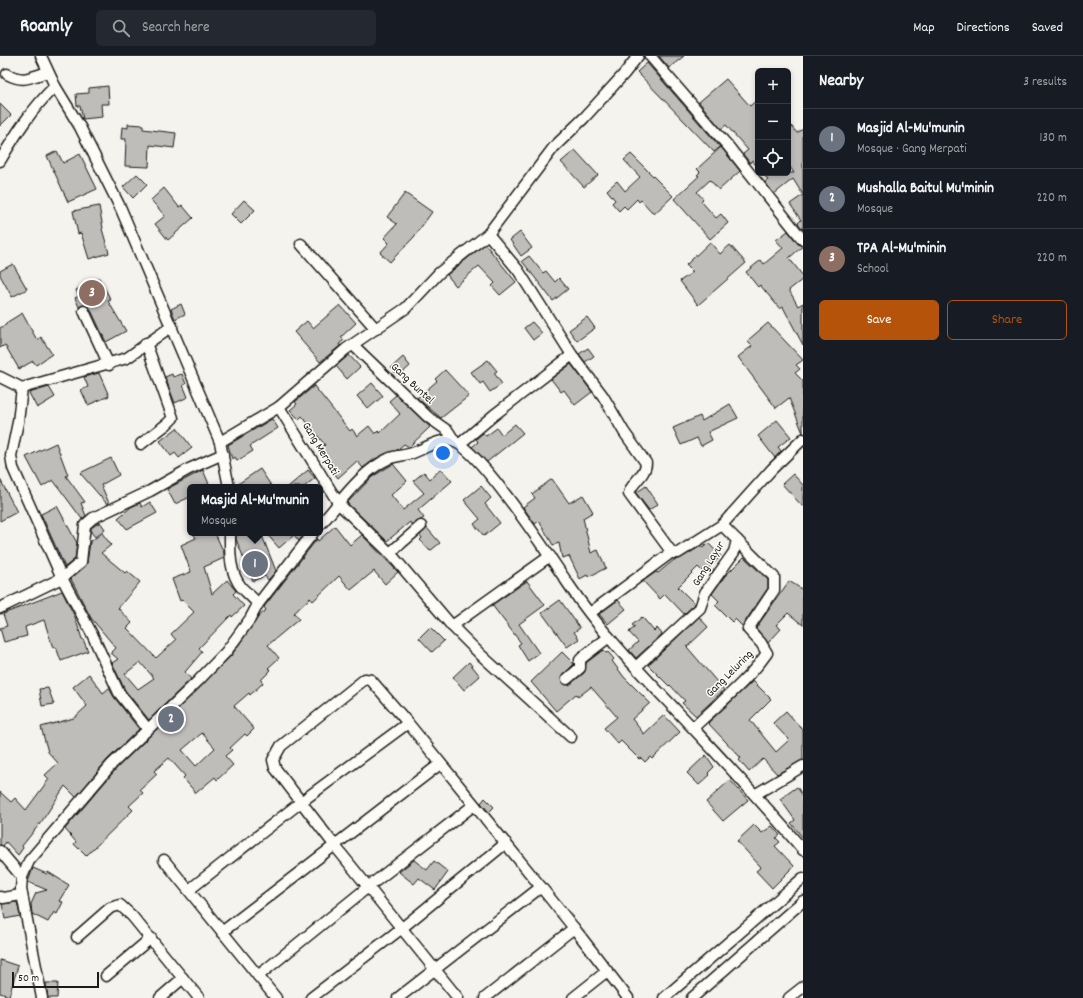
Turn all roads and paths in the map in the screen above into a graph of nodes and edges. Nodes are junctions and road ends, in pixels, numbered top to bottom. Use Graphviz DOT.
graph roads {
  1 [pos="41,56"];
  2 [pos="638,56"];
  3 [pos="652,57"];
  4 [pos="48,72"];
  5 [pos="7,74"];
  6 [pos="55,86"];
  7 [pos="0,161"];
  8 [pos="488,234"];
  9 [pos="803,240"];
  10 [pos="301,244"];
  11 [pos="84,311"];
  12 [pos="172,326"];
  13 [pos="376,329"];
  14 [pos="146,343"];
  15 [pos="353,345"];
  16 [pos="572,355"];
  17 [pos="109,365"];
  18 [pos="0,378"];
  19 [pos="22,388"];
  20 [pos="279,407"];
  21 [pos="803,439"];
  22 [pos="220,442"];
  23 [pos="458,442"];
  24 [pos="141,444"];
  25 [pos="223,454"];
  26 [pos="228,484"];
  27 [pos="339,504"];
  28 [pos="323,522"];
  29 [pos="722,525"];
  30 [pos="421,526"];
  31 [pos="230,536"];
  32 [pos="311,536"];
  33 [pos="737,540"];
  34 [pos="390,553"];
  35 [pos="670,553"];
  36 [pos="550,556"];
  37 [pos="62,578"];
  38 [pos="258,604"];
  39 [pos="0,608"];
  40 [pos="590,613"];
  41 [pos="452,626"];
  42 [pos="609,636"];
  43 [pos="636,667"];
  44 [pos="567,679"];
  45 [pos="408,723"];
  46 [pos="147,728"];
  47 [pos="693,728"];
  48 [pos="571,737"];
  49 [pos="440,764"];
  50 [pos="803,766"];
  51 [pos="756,794"];
  52 [pos="301,802"];
  53 [pos="474,805"];
  54 [pos="506,843"];
  55 [pos="335,846"];
  56 [pos="803,850"];
  57 [pos="0,851"];
  58 [pos="164,860"];
  59 [pos="22,877"];
  60 [pos="803,878"];
  61 [pos="368,887"];
  62 [pos="541,887"];
  63 [pos="189,890"];
  64 [pos="21,895"];
  65 [pos="0,897"];
  66 [pos="803,901"];
  67 [pos="402,928"];
  68 [pos="574,928"];
  69 [pos="222,932"];
  70 [pos="77,937"];
  71 [pos="151,938"];
  72 [pos="434,970"];
  73 [pos="607,972"];
  74 [pos="106,976"];
  75 [pos="258,976"];
  76 [pos="183,978"];
  77 [pos="803,987"];
  78 [pos="42,998"];
  79 [pos="160,998"];
  80 [pos="199,998"];
  81 [pos="276,998"];
  82 [pos="311,998"];
  83 [pos="398,998"];
  84 [pos="458,998"];
  85 [pos="485,998"];
  86 [pos="573,998"];
  87 [pos="628,998"];
  88 [pos="664,998"];
  89 [pos="692,998"];
  90 [pos="789,998"];
  1 -- 4 [label="street"];
  2 -- 8 [label="street"];
  3 -- 9 [label="street"];
  4 -- 5 [label="street"];
  4 -- 6 [label="street"];
  6 -- 7 [label="street"];
  6 -- 12 [label="street"];
  8 -- 13 [label="street"];
  8 -- 16 [label="street"];
  10 -- 13 [label="street"];
  11 -- 17 [label="street"];
  12 -- 14 [label="street"];
  12 -- 22 [label="street"];
  13 -- 15 [label="street"];
  14 -- 17 [label="street"];
  14 -- 24 [label="street"];
  15 -- 20 [label="street"];
  15 -- 23 [label="street, Gang Buntel"];
  16 -- 23 [label="street"];
  16 -- 35 [label="street"];
  17 -- 19 [label="street"];
  18 -- 19 [label="street"];
  19 -- 37 [label="street"];
  20 -- 22 [label="street"];
  20 -- 27 [label="street, Gang Merpati"];
  21 -- 29 [label="street"];
  22 -- 25 [label="street"];
  23 -- 27 [label="street"];
  23 -- 36 [label="street, Gang Buntel"];
  25 -- 26 [label="street"];
  25 -- 37 [label="street"];
  27 -- 28 [label="street"];
  27 -- 34 [label="street, Gang Merpati"];
  29 -- 33 [label="street, Gang Layur"];
  29 -- 35 [label="street"];
  30 -- 34 [label="street"];
  31 -- 38 [label="street"];
  32 -- 38 [label="street"];
  33 -- 43 [label="street, Gang Layur"];
  33 -- 47 [label="street, Gang Leluring"];
  34 -- 41 [label="street, Gang Merpati"];
  35 -- 40 [label="street"];
  36 -- 40 [label="street, Gang Buntel"];
  36 -- 41 [label="street"];
  37 -- 39 [label="street"];
  37 -- 46 [label="street"];
  38 -- 46 [label="street"];
  40 -- 42 [label="street, Gang Buntel"];
  41 -- 48 [label="street, Gang Merpati"];
  42 -- 43 [label="street, Gang Buntel"];
  42 -- 44 [label="street"];
  43 -- 47 [label="street, Gang Buntel"];
  45 -- 49 [label="street"];
  45 -- 52 [label="street"];
  45 -- 52 [label="street"];
  46 -- 59 [label="street"];
  47 -- 51 [label="street, Gang Buntel"];
  49 -- 53 [label="street"];
  49 -- 55 [label="street"];
  50 -- 51 [label="street"];
  51 -- 56 [label="street, Gang Buntel"];
  52 -- 55 [label="street"];
  52 -- 63 [label="street"];
  53 -- 54 [label="street"];
  53 -- 61 [label="street"];
  54 -- 62 [label="street"];
  54 -- 67 [label="street"];
  55 -- 61 [label="street"];
  55 -- 69 [label="street"];
  57 -- 59 [label="street"];
  58 -- 63 [label="street"];
  59 -- 64 [label="street"];
  60 -- 88 [label="street"];
  61 -- 67 [label="street"];
  61 -- 75 [label="street"];
  62 -- 68 [label="street"];
  62 -- 72 [label="street"];
  63 -- 69 [label="street"];
  64 -- 65 [label="street"];
  64 -- 78 [label="street"];
  66 -- 89 [label="street"];
  67 -- 72 [label="street"];
  67 -- 82 [label="street"];
  68 -- 73 [label="street"];
  68 -- 85 [label="street"];
  69 -- 75 [label="street"];
  70 -- 71 [label="street"];
  71 -- 74 [label="street"];
  71 -- 76 [label="street"];
  72 -- 83 [label="street"];
  72 -- 84 [label="street"];
  73 -- 86 [label="street"];
  73 -- 87 [label="street"];
  75 -- 81 [label="street"];
  76 -- 79 [label="street"];
  76 -- 80 [label="street"];
  77 -- 90 [label="street"];
}
